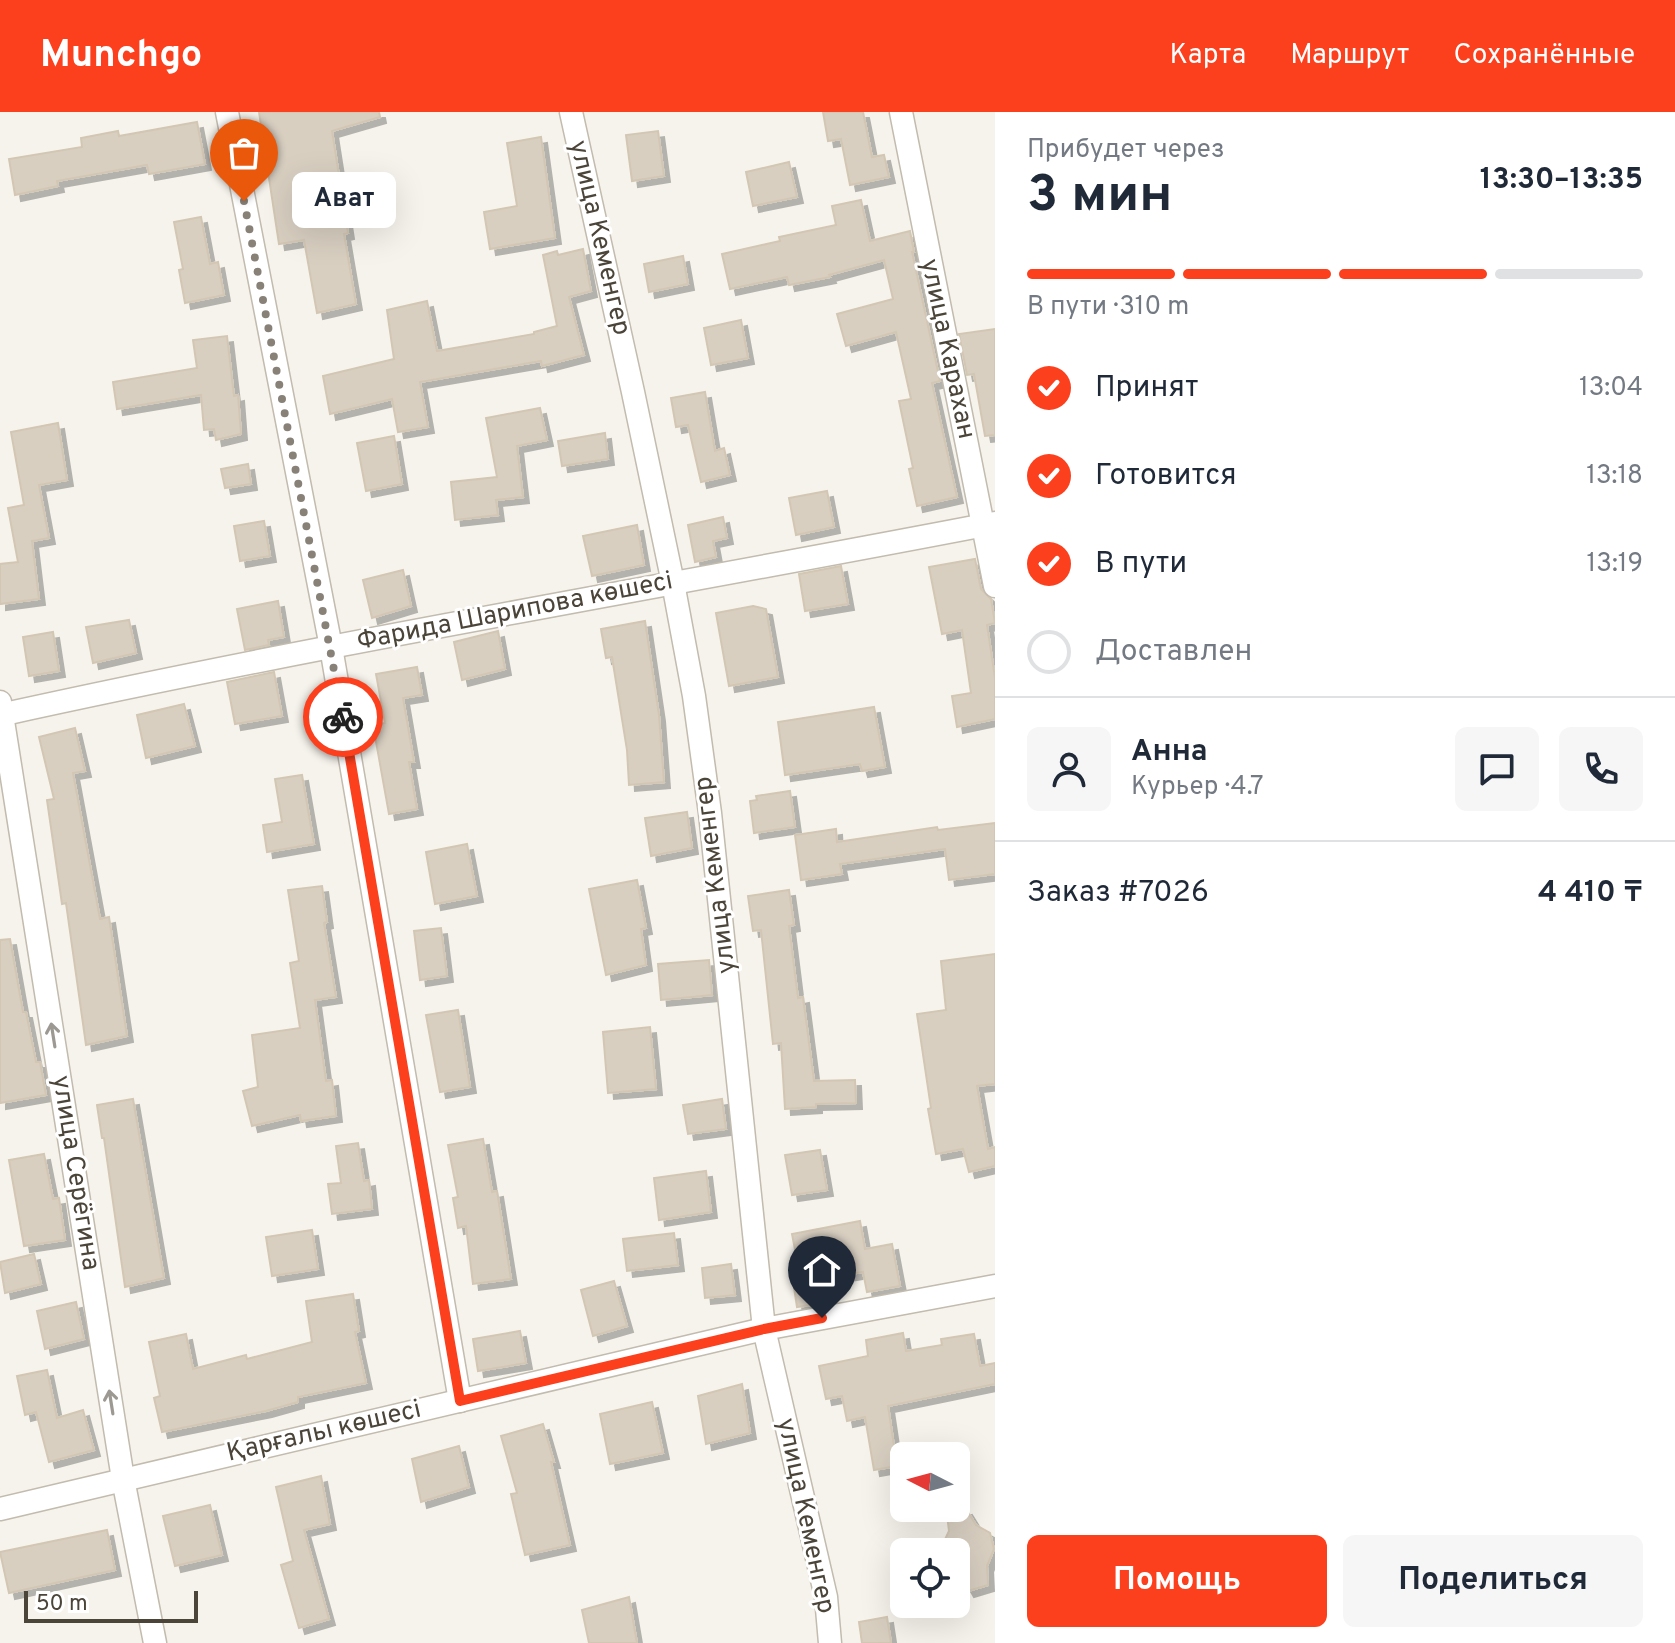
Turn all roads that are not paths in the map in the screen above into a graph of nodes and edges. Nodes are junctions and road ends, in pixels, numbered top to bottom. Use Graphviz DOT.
graph roads {
  1 [pos="227,112"];
  2 [pos="571,112"];
  3 [pos="901,112"];
  4 [pos="990,524"];
  5 [pos="673,583"];
  6 [pos="995,586"];
  7 [pos="331,647"];
  8 [pos="1,711"];
  9 [pos="995,1286"];
  10 [pos="764,1329"];
  11 [pos="460,1401"];
  12 [pos="123,1479"];
  13 [pos="0,1509"];
  14 [pos="155,1643"];
  15 [pos="830,1643"];
  1 -- 7 [label="street"];
  2 -- 5 [label="street, улица Кеменгер"];
  3 -- 4 [label="street, улица Карахан"];
  4 -- 5 [label="street, Фарида Шарипова көшесі"];
  4 -- 6 [label="street, улица Карахан"];
  5 -- 7 [label="street, Фарида Шарипова көшесі"];
  5 -- 10 [label="street, улица Кеменгер"];
  7 -- 8 [label="street, Фарида Шарипова көшесі"];
  7 -- 11 [label="street"];
  12 -- 8 [label="street, улица Серёгина, one-way"];
  9 -- 10 [label="street, Қарғалы көшесі"];
  10 -- 11 [label="street, Қарғалы көшесі"];
  10 -- 15 [label="street, улица Кеменгер"];
  11 -- 12 [label="street, Қарғалы көшесі"];
  12 -- 13 [label="street, Қарғалы көшесі"];
  12 -- 14 [label="street, улица Серёгина"];
}
